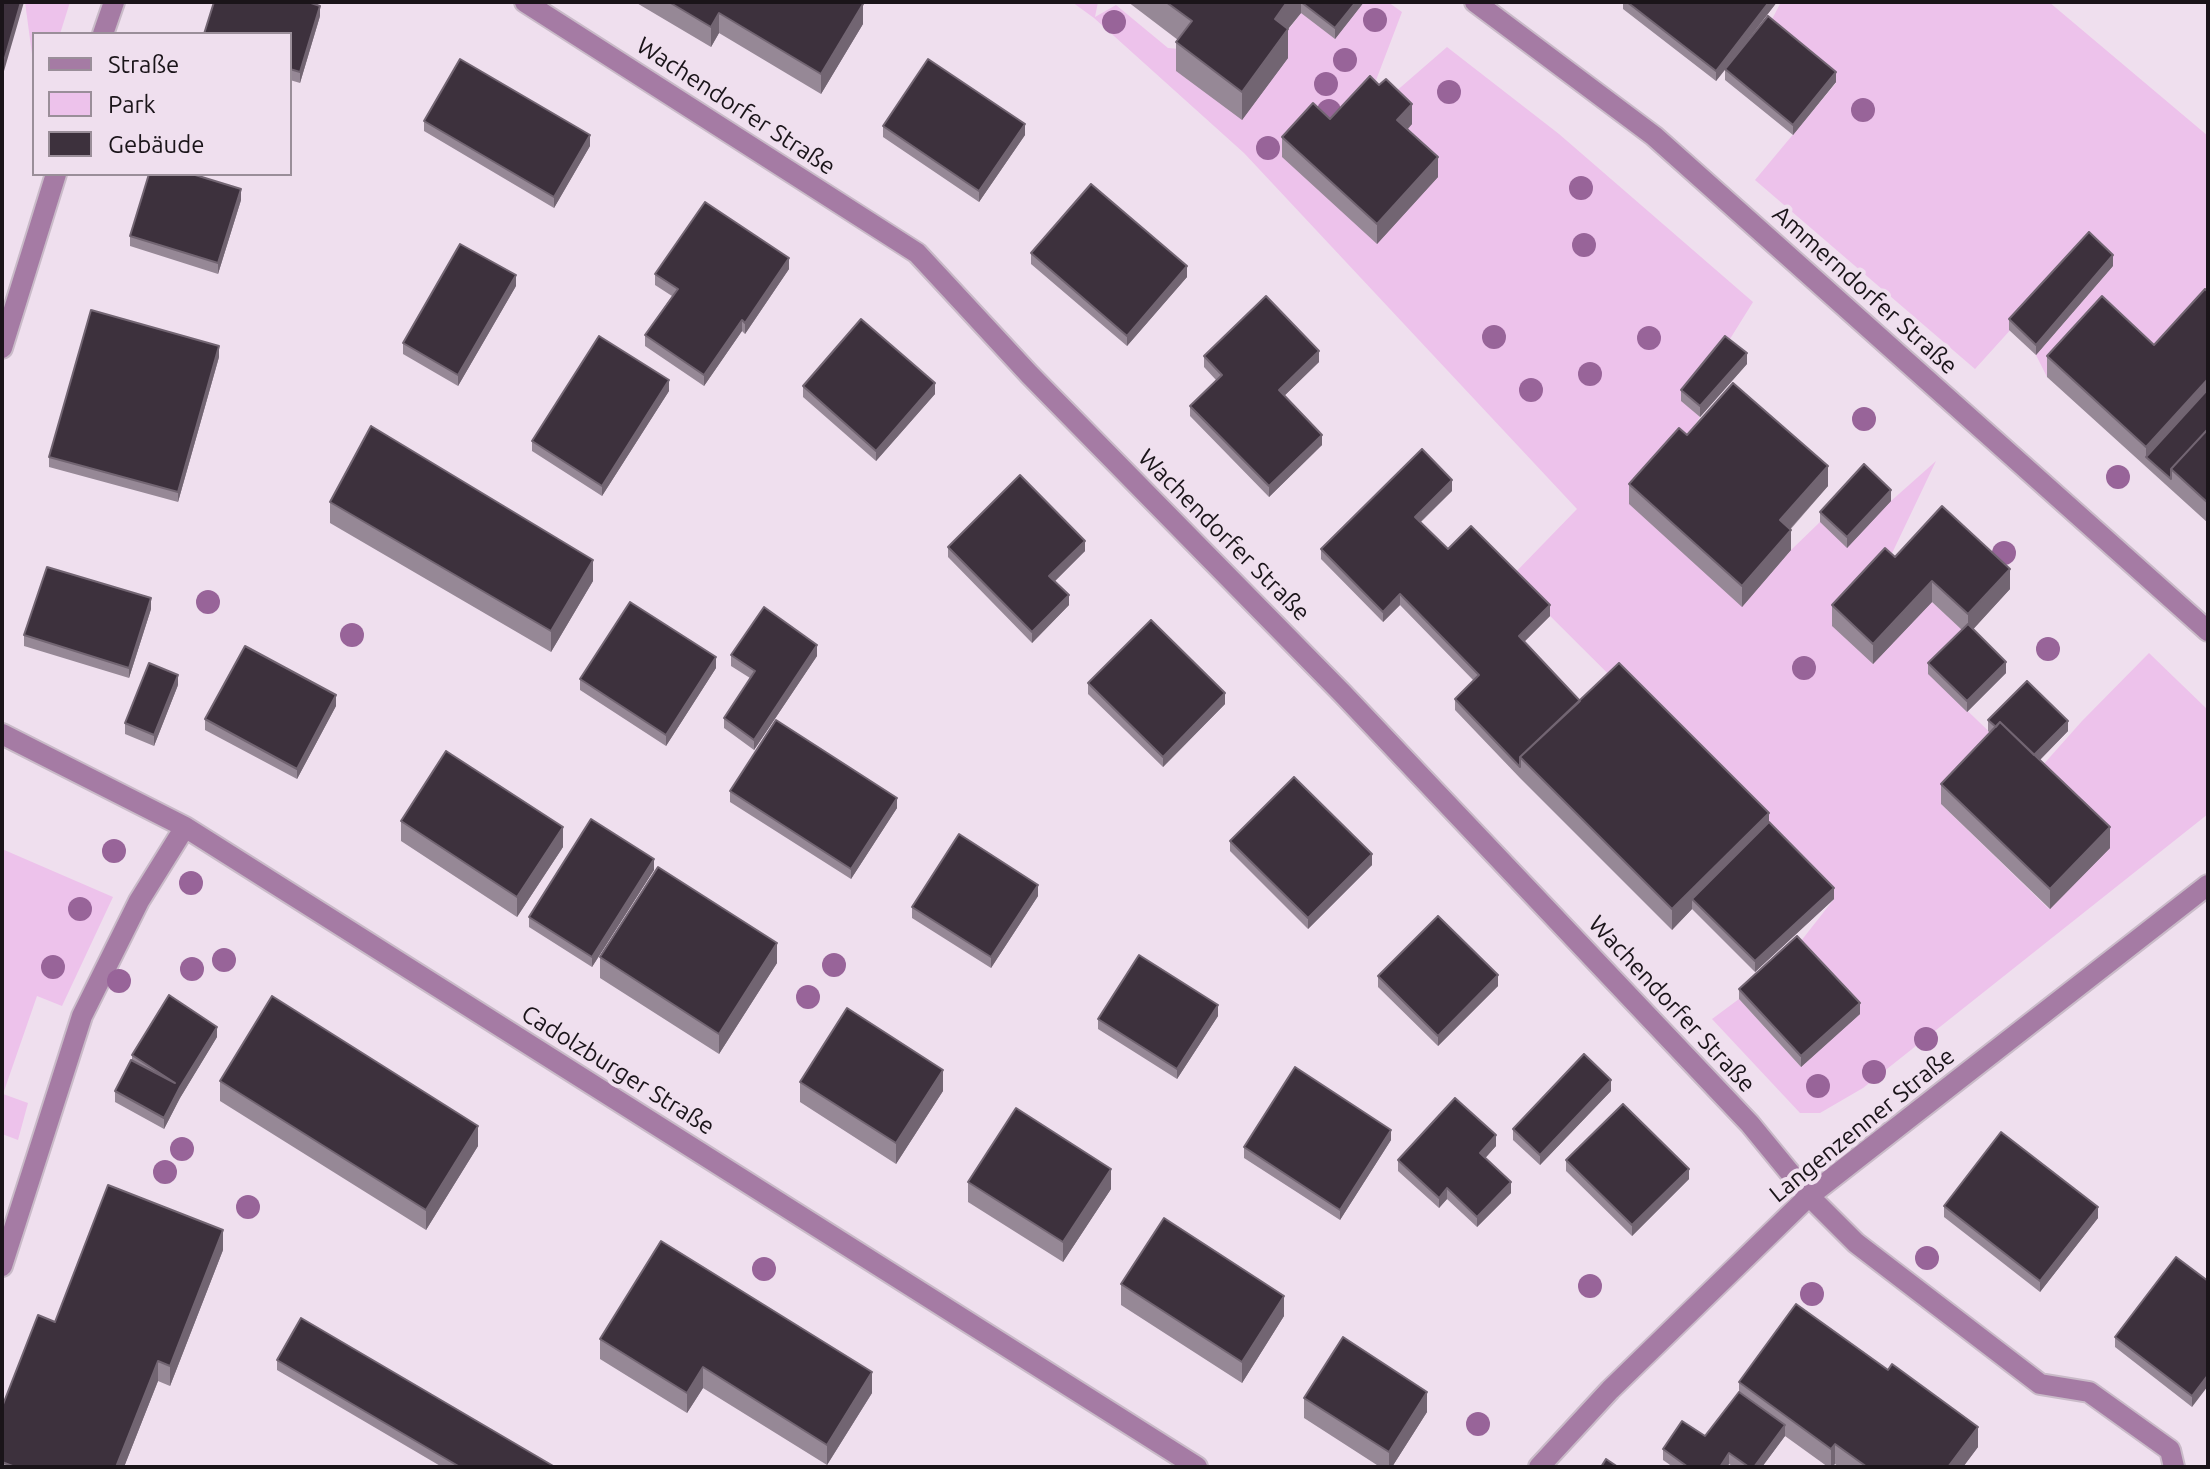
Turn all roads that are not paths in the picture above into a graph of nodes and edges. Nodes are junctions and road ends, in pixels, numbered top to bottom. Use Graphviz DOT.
graph roads {
  1 [pos="114,2"];
  2 [pos="525,2"];
  3 [pos="1475,2"];
  4 [pos="104,32"];
  5 [pos="55,176"];
  6 [pos="2,348"];
  7 [pos="2208,631"];
  8 [pos="2,734"];
  9 [pos="185,827"];
  10 [pos="2208,885"];
  11 [pos="1809,1196"];
  12 [pos="2,1266"];
  13 [pos="1197,1467"];
  14 [pos="1539,1467"];
  15 [pos="2174,1467"];
  1 -- 4 [label="street"];
  2 -- 11 [label="street, Wachendorfer Straße"];
  3 -- 7 [label="street, Ammerndorfer Straße"];
  5 -- 6 [label="street"];
  8 -- 9 [label="street, Cadolzburger Straße"];
  9 -- 12 [label="street"];
  9 -- 13 [label="street, Cadolzburger Straße"];
  10 -- 11 [label="street, Langenzenner Straße"];
  11 -- 14 [label="street, Langenzenner Straße"];
  11 -- 15 [label="street, Wachendorfer Straße"];
}
